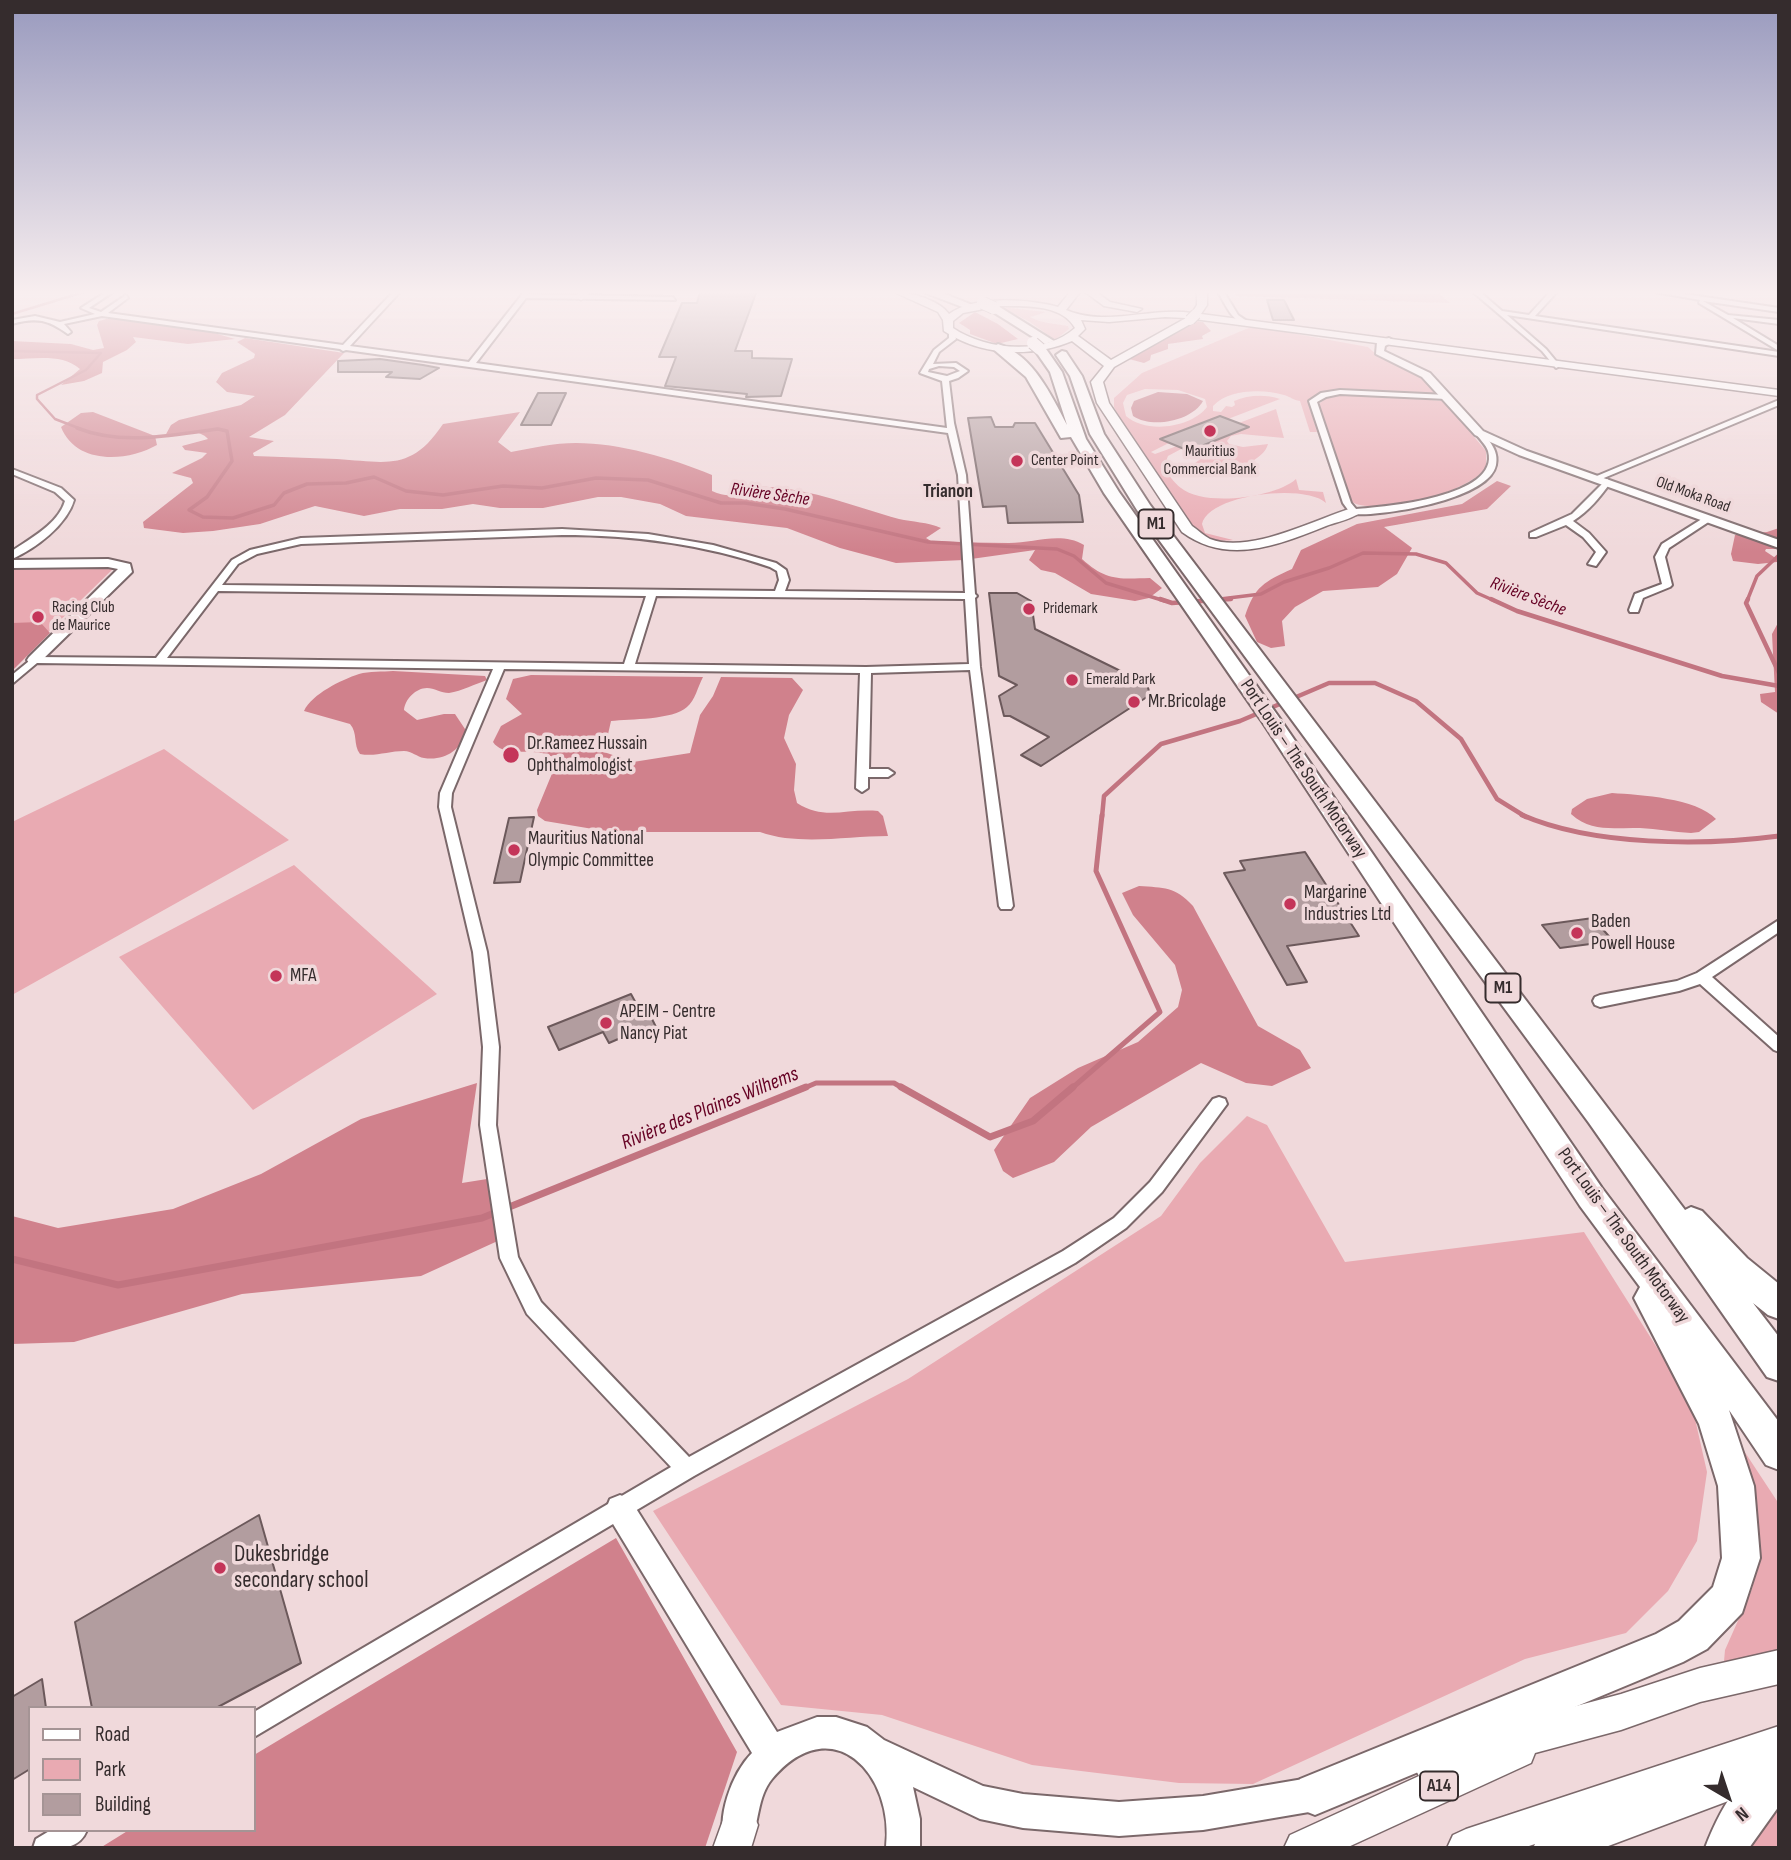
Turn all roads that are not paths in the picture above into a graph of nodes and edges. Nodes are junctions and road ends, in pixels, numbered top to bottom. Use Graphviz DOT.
graph roads {
  1 [pos="572,379"];
  2 [pos="945,379"];
  3 [pos="1032,379"];
  4 [pos="1058,379"];
  5 [pos="1077,379"];
  6 [pos="1099,379"];
  7 [pos="1430,379"];
  8 [pos="1662,379"];
  9 [pos="1779,393"];
  10 [pos="1447,397"];
  11 [pos="1103,402"];
  12 [pos="1779,402"];
  13 [pos="952,431"];
  14 [pos="1479,433"];
  15 [pos="1108,456"];
  16 [pos="12,471"];
  17 [pos="1602,480"];
  18 [pos="1112,493"];
  19 [pos="1354,512"];
  20 [pos="1708,519"];
  21 [pos="1568,522"];
  22 [pos="1533,535"];
  23 [pos="1777,544"];
  24 [pos="12,556"];
  25 [pos="12,564"];
  26 [pos="1593,564"];
  27 [pos="216,588"];
  28 [pos="652,593"];
  29 [pos="779,594"];
  30 [pos="972,596"];
  31 [pos="1634,610"];
  32 [pos="34,660"];
  33 [pos="159,661"];
  34 [pos="500,665"];
  35 [pos="629,666"];
  36 [pos="975,667"];
  37 [pos="866,670"];
  38 [pos="12,681"];
  39 [pos="1283,716"];
  40 [pos="862,773"];
  41 [pos="888,773"];
  42 [pos="862,788"];
  43 [pos="1006,906"];
  44 [pos="1779,925"];
  45 [pos="1702,977"];
  46 [pos="1600,1001"];
  47 [pos="1779,1046"];
  48 [pos="1219,1104"];
  49 [pos="1599,1115"];
  50 [pos="1591,1198"];
  51 [pos="1779,1304"];
  52 [pos="1769,1349"];
  53 [pos="1779,1365"];
  54 [pos="1779,1452"];
  55 [pos="687,1469"];
  56 [pos="621,1509"];
  57 [pos="1779,1667"];
  58 [pos="256,1724"];
  59 [pos="1574,1725"];
  60 [pos="1779,1744"];
  61 [pos="876,1752"];
  62 [pos="772,1755"];
  63 [pos="1779,1764"];
  64 [pos="1779,1775"];
  65 [pos="1727,1781"];
  66 [pos="1315,1794"];
  67 [pos="1567,1813"];
  68 [pos="72,1832"];
  69 [pos="736,1840"];
  70 [pos="45,1848"];
  71 [pos="902,1848"];
  72 [pos="1303,1848"];
  73 [pos="1466,1848"];
  74 [pos="1552,1848"];
  75 [pos="1727,1848"];
  1 -- 13 [label="street"];
  2 -- 13 [label="street"];
  3 -- 18 [label="highway"];
  4 -- 18 [label="highway, Port Louis – The South Motorway / M1"];
  5 -- 15 [label="highway, Port Louis – The South Motorway / M1"];
  6 -- 11 [label="main road"];
  7 -- 10 [label="street"];
  8 -- 9 [label="main road"];
  10 -- 14 [label="street"];
  10 -- 19 [label="street"];
  11 -- 15 [label="highway"];
  11 -- 19 [label="main road"];
  12 -- 17 [label="street"];
  13 -- 30 [label="street"];
  14 -- 17 [label="street, Old Moka Road"];
  14 -- 19 [label="street"];
  15 -- 39 [label="highway, Port Louis – The South Motorway / M1"];
  16 -- 24 [label="street"];
  17 -- 20 [label="street, Old Moka Road"];
  17 -- 21 [label="street"];
  18 -- 39 [label="highway, Port Louis – The South Motorway / M1"];
  20 -- 23 [label="street, Old Moka Road"];
  20 -- 31 [label="street"];
  21 -- 22 [label="street"];
  21 -- 26 [label="street"];
  25 -- 32 [label="street"];
  27 -- 28 [label="street"];
  27 -- 29 [label="street"];
  27 -- 33 [label="street"];
  28 -- 29 [label="street"];
  28 -- 35 [label="street"];
  29 -- 30 [label="street"];
  30 -- 36 [label="street"];
  32 -- 33 [label="street"];
  32 -- 38 [label="street"];
  33 -- 34 [label="street"];
  34 -- 35 [label="street"];
  34 -- 55 [label="street"];
  35 -- 37 [label="street"];
  36 -- 37 [label="street"];
  36 -- 43 [label="street"];
  37 -- 40 [label="street"];
  39 -- 49 [label="highway, Port Louis – The South Motorway / M1"];
  39 -- 50 [label="highway, Port Louis – The South Motorway / M1"];
  40 -- 41 [label="street"];
  40 -- 42 [label="street"];
  44 -- 45 [label="street"];
  45 -- 46 [label="street"];
  45 -- 47 [label="street"];
  48 -- 55 [label="street"];
  49 -- 51 [label="highway"];
  49 -- 52 [label="highway, Port Louis – The South Motorway / M1"];
  50 -- 54 [label="highway, Port Louis – The South Motorway / M1"];
  50 -- 66 [label="highway"];
  52 -- 53 [label="highway, Port Louis – The South Motorway / M1"];
  55 -- 56 [label="street"];
  56 -- 58 [label="street"];
  56 -- 62 [label="street"];
  57 -- 59 [label="main road, A14"];
  59 -- 66 [label="main road"];
  59 -- 72 [label="main road, A14"];
  60 -- 67 [label="main road"];
  61 -- 62 [label="street"];
  61 -- 66 [label="street"];
  61 -- 71 [label="street"];
  62 -- 69 [label="street"];
  63 -- 65 [label="main road"];
  64 -- 75 [label="highway"];
  65 -- 67 [label="main road"];
  65 -- 74 [label="main road"];
  67 -- 73 [label="main road"];
  68 -- 70 [label="street"];
}
